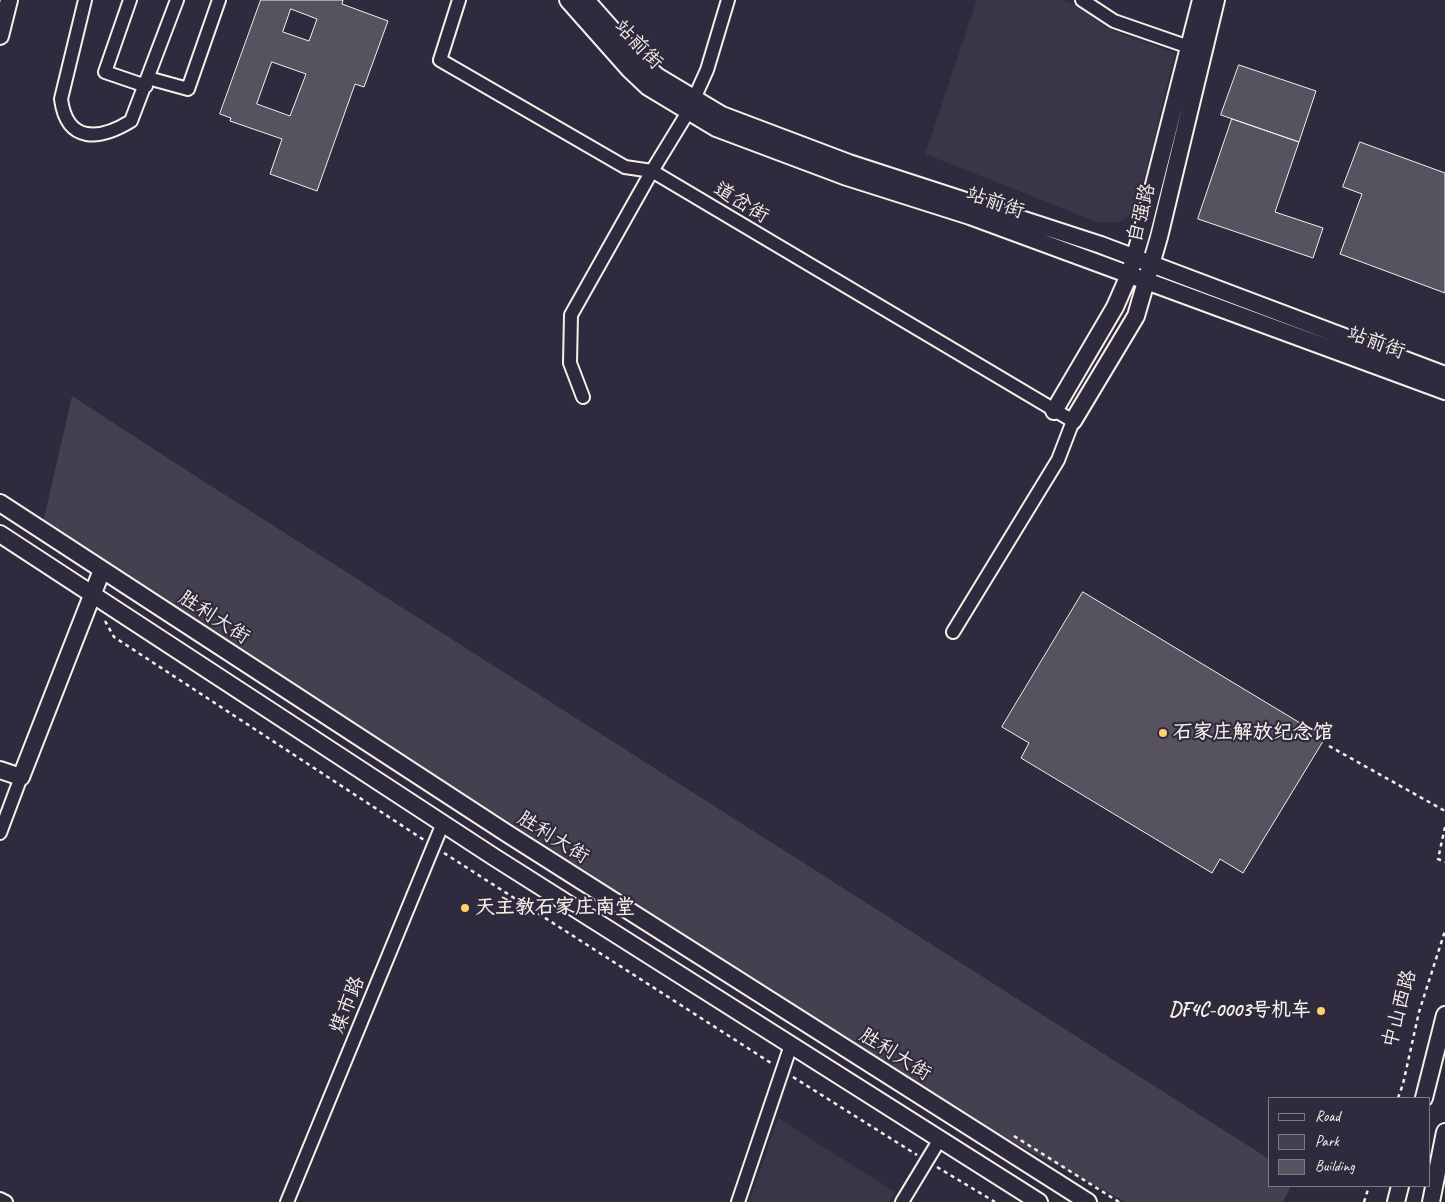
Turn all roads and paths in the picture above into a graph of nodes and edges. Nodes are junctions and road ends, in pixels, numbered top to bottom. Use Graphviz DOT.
graph roads {
  1 [pos="10,0"];
  2 [pos="85,0"];
  3 [pos="130,0"];
  4 [pos="177,0"];
  5 [pos="219,0"];
  6 [pos="459,0"];
  7 [pos="568,0"];
  8 [pos="586,0"];
  9 [pos="728,0"];
  10 [pos="1082,0"];
  11 [pos="1201,0"];
  12 [pos="1216,0"];
  13 [pos="0,36"];
  14 [pos="1189,47"];
  15 [pos="147,82"];
  16 [pos="691,106"];
  17 [pos="652,172"];
  18 [pos="1133,257"];
  19 [pos="1152,264"];
  20 [pos="1129,275"];
  21 [pos="1146,280"];
  22 [pos="1445,375"];
  23 [pos="1445,390"];
  24 [pos="583,397"];
  25 [pos="1054,410"];
  26 [pos="1073,421"];
  27 [pos="0,503"];
  28 [pos="0,534"];
  29 [pos="102,570"];
  30 [pos="92,595"];
  31 [pos="105,620"];
  32 [pos="953,632"];
  33 [pos="1329,746"];
  34 [pos="0,770"];
  35 [pos="21,777"];
  36 [pos="1445,811"];
  37 [pos="443,823"];
  38 [pos="1445,827"];
  39 [pos="0,833"];
  40 [pos="434,846"];
  41 [pos="1445,862"];
  42 [pos="1445,931"];
  43 [pos="1445,1015"];
  44 [pos="791,1045"];
  45 [pos="782,1071"];
  46 [pos="1398,1097"];
  47 [pos="1424,1097"];
  48 [pos="1445,1132"];
  49 [pos="940,1139"];
  50 [pos="927,1161"];
  51 [pos="1369,1187"];
  52 [pos="1400,1187"];
  53 [pos="0,1200"];
  54 [pos="6,1202"];
  55 [pos="287,1202"];
  56 [pos="738,1202"];
  57 [pos="902,1202"];
  58 [pos="995,1202"];
  59 [pos="1039,1202"];
  60 [pos="1088,1202"];
  61 [pos="1364,1202"];
  62 [pos="1396,1202"];
  63 [pos="1431,1202"];
  1 -- 13 [label="main road"];
  2 -- 15 [label="street"];
  3 -- 15 [label="street"];
  4 -- 15 [label="street"];
  5 -- 15 [label="street"];
  6 -- 17 [label="street, 道岔街"];
  7 -- 16 [label="main road, 站前街"];
  8 -- 16 [label="main road, 站前街"];
  9 -- 16 [label="street"];
  10 -- 14 [label="street"];
  11 -- 14 [label="main road, 自强路"];
  12 -- 19 [label="main road, 自强路"];
  14 -- 18 [label="main road, 自强路"];
  16 -- 17 [label="street"];
  16 -- 18 [label="main road, 站前街"];
  16 -- 20 [label="main road, 站前街"];
  17 -- 24 [label="street"];
  17 -- 25 [label="street, 道岔街"];
  18 -- 19 [label="main road, 站前街"];
  18 -- 20 [label="main road, 自强路"];
  19 -- 21 [label="main road, 自强路"];
  19 -- 22 [label="main road, 站前街"];
  20 -- 21 [label="main road, 站前街"];
  20 -- 25 [label="main road, 自强路"];
  21 -- 23 [label="main road, 站前街"];
  21 -- 26 [label="main road, 自强路"];
  25 -- 26 [label="street, 道岔街"];
  26 -- 32 [label="street"];
  27 -- 29 [label="main road, 胜利大街"];
  28 -- 30 [label="main road"];
  29 -- 30 [label="main road"];
  29 -- 60 [label="main road, 胜利大街"];
  30 -- 35 [label="main road"];
  30 -- 37 [label="main road"];
  31 -- 40 [label="path"];
  33 -- 36 [label="path"];
  34 -- 35 [label="main road"];
  35 -- 39 [label="street"];
  37 -- 40 [label="street, 煤市路"];
  37 -- 44 [label="main road"];
  38 -- 41 [label="path"];
  40 -- 45 [label="path"];
  40 -- 55 [label="street, 煤市路"];
  42 -- 46 [label="path, 中山西路"];
  43 -- 47 [label="main road"];
  44 -- 45 [label="street"];
  44 -- 49 [label="main road"];
  45 -- 50 [label="path"];
  45 -- 56 [label="street"];
  48 -- 63 [label="main road"];
  49 -- 50 [label="street"];
  49 -- 59 [label="main road"];
  50 -- 57 [label="street"];
  50 -- 58 [label="path"];
  51 -- 61 [label="path"];
  52 -- 62 [label="main road"];
  53 -- 54 [label="street"];
}
